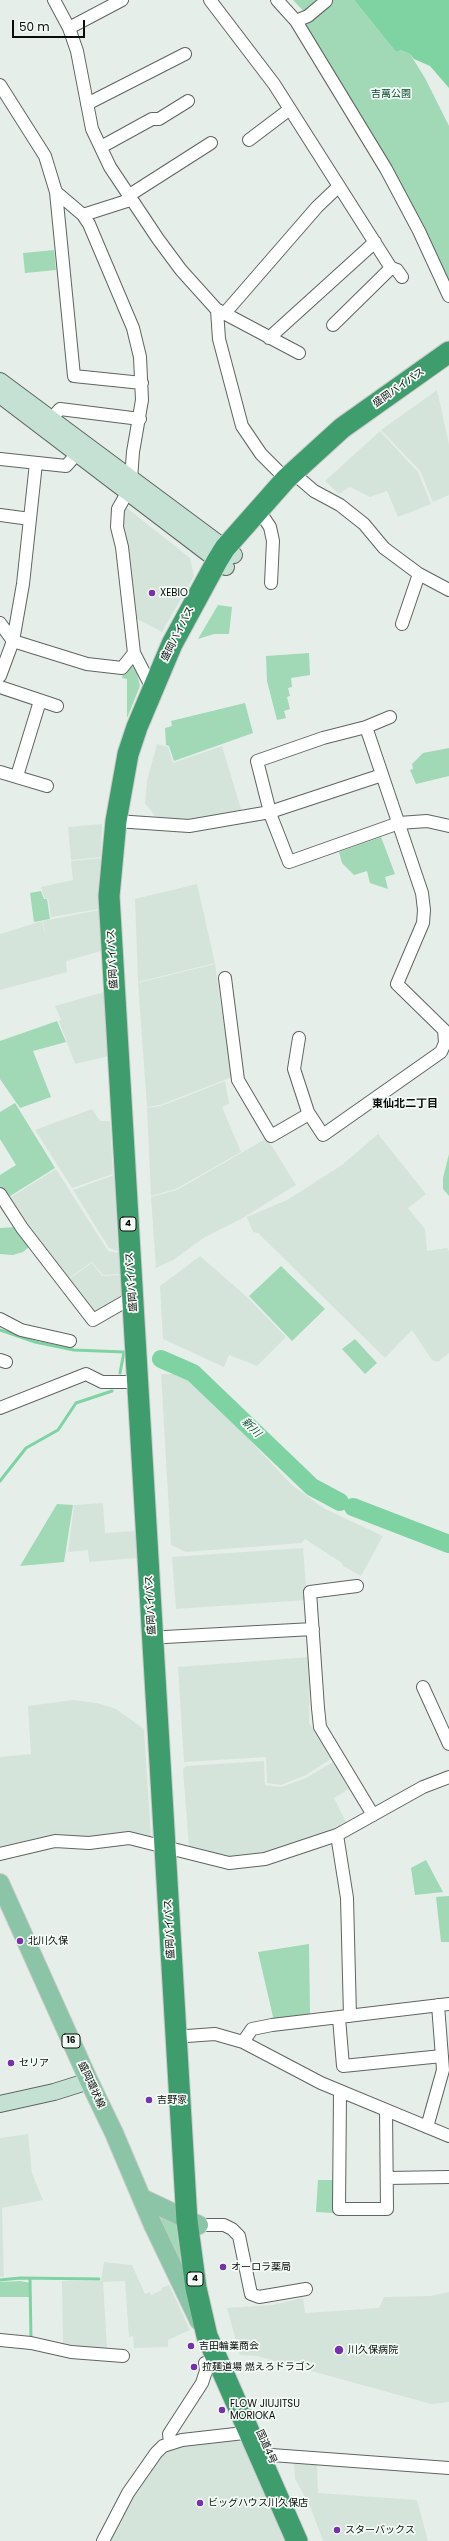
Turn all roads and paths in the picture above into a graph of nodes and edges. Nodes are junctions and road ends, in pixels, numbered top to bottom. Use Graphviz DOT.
graph roads {
  1 [pos="54,0"];
  2 [pos="122,0"];
  3 [pos="210,0"];
  4 [pos="276,0"];
  5 [pos="326,1"];
  6 [pos="296,21"];
  7 [pos="69,28"];
  8 [pos="185,54"];
  9 [pos="0,85"];
  10 [pos="188,101"];
  11 [pos="87,104"];
  12 [pos="290,109"];
  13 [pos="250,140"];
  14 [pos="211,143"];
  15 [pos="101,147"];
  16 [pos="339,186"];
  17 [pos="56,192"];
  18 [pos="129,198"];
  19 [pos="83,215"];
  20 [pos="375,242"];
  21 [pos="391,268"];
  22 [pos="402,277"];
  23 [pos="449,296"];
  24 [pos="221,312"];
  25 [pos="333,325"];
  26 [pos="269,338"];
  27 [pos="299,353"];
  28 [pos="449,357"];
  29 [pos="0,381"];
  30 [pos="142,383"];
  31 [pos="0,395"];
  32 [pos="140,418"];
  33 [pos="51,419"];
  34 [pos="76,454"];
  35 [pos="0,459"];
  36 [pos="36,463"];
  37 [pos="293,479"];
  38 [pos="129,486"];
  39 [pos="0,515"];
  40 [pos="264,518"];
  41 [pos="30,519"];
  42 [pos="225,558"];
  43 [pos="419,574"];
  44 [pos="271,582"];
  45 [pos="449,590"];
  46 [pos="0,623"];
  47 [pos="402,624"];
  48 [pos="13,641"];
  49 [pos="134,653"];
  50 [pos="0,676"];
  51 [pos="0,687"];
  52 [pos="152,688"];
  53 [pos="40,701"];
  54 [pos="57,706"];
  55 [pos="390,717"];
  56 [pos="366,728"];
  57 [pos="0,772"];
  58 [pos="382,775"];
  59 [pos="17,776"];
  60 [pos="47,786"];
  61 [pos="270,812"];
  62 [pos="121,822"];
  63 [pos="399,824"];
  64 [pos="449,826"];
  65 [pos="225,978"];
  66 [pos="299,1038"];
  67 [pos="309,1114"];
  68 [pos="0,1194"];
  69 [pos="133,1301"];
  70 [pos="0,1319"];
  71 [pos="70,1341"];
  72 [pos="137,1382"];
  73 [pos="0,1408"];
  74 [pos="357,1586"];
  75 [pos="313,1629"];
  76 [pos="166,1637"];
  77 [pos="423,1688"];
  78 [pos="449,1744"];
  79 [pos="449,1777"];
  80 [pos="373,1815"];
  81 [pos="337,1835"];
  82 [pos="166,1846"];
  83 [pos="0,1854"];
  84 [pos="0,1883"];
  85 [pos="443,2005"];
  86 [pos="345,2017"];
  87 [pos="186,2036"];
  88 [pos="243,2042"];
  89 [pos="442,2056"];
  90 [pos="89,2081"];
  91 [pos="340,2092"];
  92 [pos="0,2104"];
  93 [pos="386,2110"];
  94 [pos="427,2127"];
  95 [pos="449,2136"];
  96 [pos="449,2177"];
  97 [pos="387,2178"];
  98 [pos="142,2198"];
  99 [pos="193,2223"];
  100 [pos="306,2289"];
  101 [pos="212,2333"];
  102 [pos="0,2340"];
  103 [pos="123,2356"];
  104 [pos="205,2363"];
  105 [pos="254,2432"];
  106 [pos="170,2443"];
  107 [pos="264,2454"];
  108 [pos="449,2468"];
  109 [pos="103,2541"];
  110 [pos="298,2541"];
  111 [pos="309,2541"];
  1 -- 7 [label="street"];
  2 -- 7 [label="street"];
  3 -- 12 [label="street"];
  4 -- 6 [label="street"];
  5 -- 6 [label="street"];
  6 -- 23 [label="street"];
  7 -- 11 [label="street"];
  8 -- 11 [label="street"];
  9 -- 17 [label="street"];
  10 -- 15 [label="street"];
  11 -- 15 [label="street"];
  12 -- 13 [label="street"];
  12 -- 16 [label="street"];
  14 -- 18 [label="street"];
  15 -- 18 [label="street"];
  16 -- 20 [label="street"];
  16 -- 24 [label="street"];
  17 -- 19 [label="street"];
  17 -- 30 [label="street"];
  18 -- 19 [label="street"];
  18 -- 24 [label="street"];
  19 -- 30 [label="street"];
  20 -- 21 [label="street"];
  20 -- 26 [label="street"];
  21 -- 22 [label="street"];
  21 -- 25 [label="street"];
  24 -- 26 [label="street"];
  24 -- 37 [label="street"];
  26 -- 27 [label="street"];
  28 -- 37 [label="highway, 盛岡バイパス / 4"];
  29 -- 33 [label="street"];
  30 -- 32 [label="street"];
  31 -- 34 [label="street"];
  32 -- 33 [label="street"];
  32 -- 38 [label="street"];
  33 -- 38 [label="street"];
  34 -- 36 [label="street"];
  34 -- 38 [label="street"];
  35 -- 36 [label="street"];
  36 -- 41 [label="street"];
  37 -- 40 [label="highway, 盛岡バイパス / 4"];
  37 -- 42 [label="highway, 盛岡バイパス / 4"];
  37 -- 43 [label="street"];
  38 -- 42 [label="street"];
  38 -- 49 [label="street"];
  39 -- 41 [label="street"];
  40 -- 42 [label="highway, 盛岡バイパス / 4"];
  40 -- 44 [label="street"];
  41 -- 48 [label="street"];
  42 -- 52 [label="highway, 盛岡バイパス / 4"];
  42 -- 62 [label="highway, 盛岡バイパス / 4"];
  43 -- 45 [label="street"];
  43 -- 47 [label="street"];
  46 -- 48 [label="street"];
  48 -- 49 [label="street"];
  48 -- 50 [label="street"];
  49 -- 52 [label="street"];
  51 -- 53 [label="street"];
  52 -- 62 [label="highway, 盛岡バイパス / 4"];
  53 -- 54 [label="street"];
  53 -- 59 [label="street"];
  55 -- 56 [label="street"];
  56 -- 58 [label="street"];
  56 -- 61 [label="street"];
  57 -- 59 [label="street"];
  58 -- 61 [label="street"];
  58 -- 63 [label="street"];
  59 -- 60 [label="street"];
  61 -- 62 [label="street"];
  61 -- 63 [label="street"];
  62 -- 69 [label="highway, 盛岡バイパス / 4"];
  62 -- 76 [label="highway, 盛岡バイパス / 4"];
  63 -- 64 [label="street"];
  63 -- 67 [label="street"];
  65 -- 67 [label="street"];
  66 -- 67 [label="street"];
  68 -- 69 [label="street"];
  69 -- 72 [label="highway, 盛岡バイパス / 4"];
  70 -- 71 [label="street"];
  72 -- 73 [label="street"];
  72 -- 82 [label="highway, 盛岡バイパス / 4"];
  74 -- 75 [label="street"];
  75 -- 76 [label="street"];
  75 -- 80 [label="street"];
  76 -- 82 [label="highway, 盛岡バイパス / 4"];
  77 -- 78 [label="street"];
  79 -- 80 [label="street"];
  80 -- 81 [label="street"];
  81 -- 82 [label="street"];
  81 -- 86 [label="street"];
  82 -- 83 [label="street"];
  82 -- 87 [label="highway, 盛岡バイパス / 4"];
  82 -- 99 [label="highway, 盛岡バイパス / 4"];
  84 -- 90 [label="main road, 盛岡環状線 / 16"];
  85 -- 86 [label="street"];
  85 -- 89 [label="street"];
  86 -- 88 [label="street"];
  86 -- 89 [label="street"];
  87 -- 88 [label="street"];
  87 -- 99 [label="highway, 盛岡バイパス / 4"];
  88 -- 91 [label="street"];
  89 -- 94 [label="street"];
  90 -- 92 [label="street"];
  90 -- 98 [label="main road, 盛岡環状線 / 16"];
  91 -- 93 [label="street"];
  91 -- 97 [label="street"];
  93 -- 94 [label="street"];
  93 -- 97 [label="street"];
  94 -- 95 [label="street"];
  96 -- 97 [label="street"];
  98 -- 99 [label="main road"];
  98 -- 101 [label="main road, 盛岡環状線"];
  99 -- 100 [label="street"];
  99 -- 101 [label="highway, 盛岡バイパス / 4"];
  101 -- 105 [label="highway, 国道4号 / 4"];
  102 -- 103 [label="street"];
  104 -- 106 [label="street"];
  105 -- 106 [label="street"];
  105 -- 107 [label="highway, 国道4号 / 4"];
  106 -- 109 [label="street"];
  107 -- 108 [label="street"];
  107 -- 110 [label="highway, 国道4号 / 4"];
  107 -- 111 [label="highway, 国道4号 / 4"];
}
